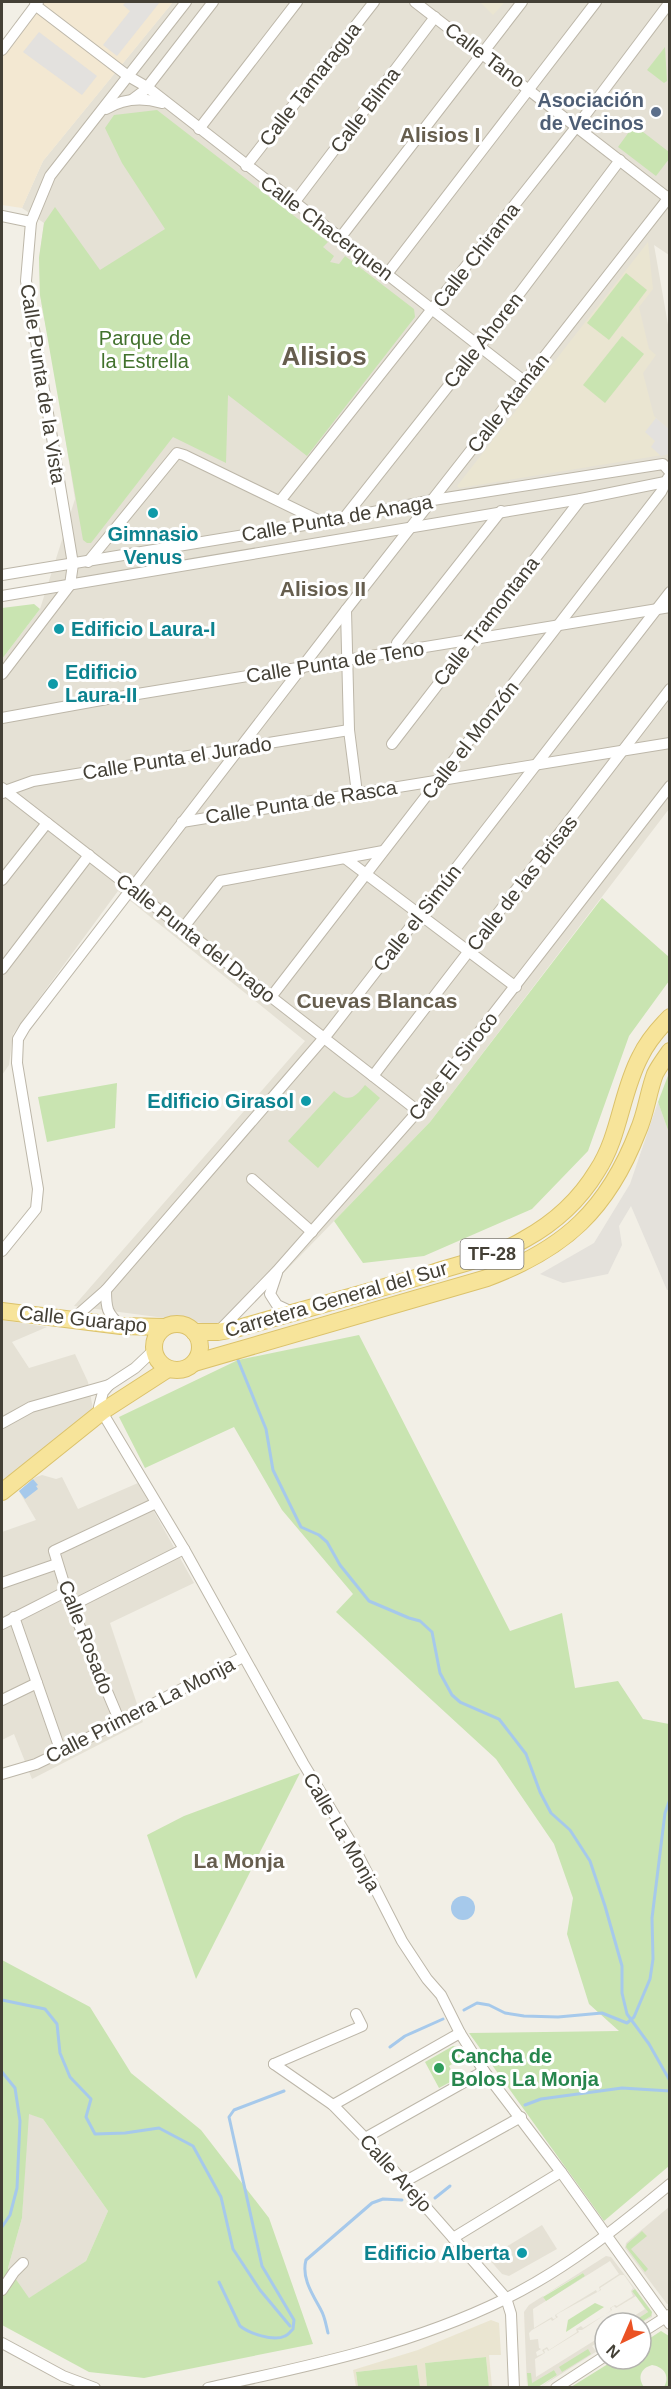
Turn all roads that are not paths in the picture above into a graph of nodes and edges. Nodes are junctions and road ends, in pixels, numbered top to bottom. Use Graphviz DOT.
graph roads {
  1 [pos="186,2"];
  2 [pos="213,2"];
  3 [pos="297,2"];
  4 [pos="374,2"];
  5 [pos="415,2"];
  6 [pos="522,2"];
  7 [pos="596,2"];
  8 [pos="36,3"];
  9 [pos="667,8"];
  10 [pos="435,17"];
  11 [pos="2,50"];
  12 [pos="482,53"];
  13 [pos="128,76"];
  14 [pos="120,87"];
  15 [pos="147,87"];
  16 [pos="529,88"];
  17 [pos="134,99"];
  18 [pos="171,106"];
  19 [pos="98,114"];
  20 [pos="577,126"];
  21 [pos="199,129"];
  22 [pos="620,160"];
  23 [pos="246,166"];
  24 [pos="669,197"];
  25 [pos="294,203"];
  26 [pos="2,216"];
  27 [pos="31,222"];
  28 [pos="340,238"];
  29 [pos="387,274"];
  30 [pos="433,310"];
  31 [pos="480,346"];
  32 [pos="524,381"];
  33 [pos="669,477"];
  34 [pos="581,499"];
  35 [pos="433,500"];
  36 [pos="280,501"];
  37 [pos="501,511"];
  38 [pos="344,518"];
  39 [pos="323,522"];
  40 [pos="410,528"];
  41 [pos="88,562"];
  42 [pos="73,564"];
  43 [pos="2,575"];
  44 [pos="70,585"];
  45 [pos="669,592"];
  46 [pos="2,596"];
  47 [pos="669,607"];
  48 [pos="655,609"];
  49 [pos="346,610"];
  50 [pos="559,626"];
  51 [pos="470,641"];
  52 [pos="398,653"];
  53 [pos="346,661"];
  54 [pos="302,667"];
  55 [pos="2,675"];
  56 [pos="669,689"];
  57 [pos="2,718"];
  58 [pos="349,730"];
  59 [pos="669,743"];
  60 [pos="392,744"];
  61 [pos="239,748"];
  62 [pos="624,750"];
  63 [pos="534,765"];
  64 [pos="441,779"];
  65 [pos="669,786"];
  66 [pos="3,791"];
  67 [pos="357,793"];
  68 [pos="182,822"];
  69 [pos="47,823"];
  70 [pos="383,851"];
  71 [pos="89,855"];
  72 [pos="346,859"];
  73 [pos="366,874"];
  74 [pos="2,880"];
  75 [pos="133,889"];
  76 [pos="420,914"];
  77 [pos="183,928"];
  78 [pos="468,951"];
  79 [pos="2,969"];
  80 [pos="516,987"];
  81 [pos="271,996"];
  82 [pos="669,1017"];
  83 [pos="324,1038"];
  84 [pos="669,1051"];
  85 [pos="373,1076"];
  86 [pos="418,1111"];
  87 [pos="252,1179"];
  88 [pos="312,1232"];
  89 [pos="2,1251"];
  90 [pos="277,1271"];
  91 [pos="106,1290"];
  92 [pos="2,1311"];
  93 [pos="292,1312"];
  94 [pos="73,1319"];
  95 [pos="121,1326"];
  96 [pos="165,1327"];
  97 [pos="194,1332"];
  98 [pos="218,1332"];
  99 [pos="154,1350"];
  100 [pos="194,1363"];
  101 [pos="168,1369"];
  102 [pos="109,1385"];
  103 [pos="103,1411"];
  104 [pos="2,1420"];
  105 [pos="2,1492"];
  106 [pos="156,1503"];
  107 [pos="184,1549"];
  108 [pos="57,1564"];
  109 [pos="2,1583"];
  110 [pos="68,1591"];
  111 [pos="71,1606"];
  112 [pos="14,1617"];
  113 [pos="2,1624"];
  114 [pos="243,1657"];
  115 [pos="37,1683"];
  116 [pos="2,1700"];
  117 [pos="120,1722"];
  118 [pos="61,1752"];
  119 [pos="2,1774"];
  120 [pos="356,2014"];
  121 [pos="460,2033"];
  122 [pos="484,2071"];
  123 [pos="333,2105"];
  124 [pos="520,2117"];
  125 [pos="365,2138"];
  126 [pos="561,2172"];
  127 [pos="404,2182"];
  128 [pos="669,2184"];
  129 [pos="606,2236"];
  130 [pos="453,2238"];
  131 [pos="23,2263"];
  132 [pos="2,2290"];
  133 [pos="506,2298"];
  134 [pos="668,2319"];
  135 [pos="653,2327"];
  136 [pos="2,2343"];
  137 [pos="593,2364"];
  138 [pos="214,2387"];
  139 [pos="95,2388"];
  140 [pos="514,2388"];
  141 [pos="556,2388"];
  1 -- 13 [label="street, Calle Punta de la Vista"];
  2 -- 15 [label="street"];
  3 -- 21 [label="street"];
  4 -- 23 [label="street, Calle Tamaragua"];
  5 -- 10 [label="street, Calle Tano"];
  6 -- 12 [label="street"];
  7 -- 16 [label="street"];
  8 -- 11 [label="street"];
  8 -- 13 [label="street, Calle Chacerquen"];
  9 -- 20 [label="street, Calle Chirama"];
  10 -- 12 [label="street, Calle Tano"];
  10 -- 25 [label="street, Calle Bilma"];
  12 -- 16 [label="street, Calle Tano"];
  12 -- 28 [label="street"];
  13 -- 14 [label="street, Calle Punta de la Vista"];
  13 -- 15 [label="street, Calle Chacerquen"];
  14 -- 17 [label="street"];
  14 -- 19 [label="street, Calle Punta de la Vista"];
  15 -- 17 [label="street"];
  15 -- 18 [label="street, Calle Chacerquen"];
  16 -- 20 [label="street, Calle Tano"];
  16 -- 29 [label="street"];
  17 -- 18 [label="street"];
  17 -- 19 [label="street"];
  18 -- 21 [label="street, Calle Chacerquen"];
  19 -- 27 [label="street, Calle Punta de la Vista"];
  20 -- 22 [label="street, Calle Tano"];
  20 -- 30 [label="street, Calle Chirama"];
  21 -- 23 [label="street, Calle Chacerquen"];
  22 -- 24 [label="street, Calle Tano"];
  22 -- 31 [label="street, Calle Ahoren"];
  23 -- 25 [label="street, Calle Chacerquen"];
  24 -- 32 [label="street, Calle Atamán"];
  25 -- 28 [label="street, Calle Chacerquen"];
  26 -- 27 [label="street"];
  27 -- 42 [label="street, Calle Punta de la Vista"];
  28 -- 29 [label="street, Calle Chacerquen"];
  29 -- 30 [label="street, Calle Chacerquen"];
  30 -- 31 [label="street, Calle Chacerquen"];
  30 -- 36 [label="street, Calle Chirama"];
  31 -- 32 [label="street, Calle Chacerquen"];
  31 -- 38 [label="street, Calle Ahoren"];
  32 -- 35 [label="street, Calle Atamán"];
  33 -- 34 [label="street, Calle Punta de Anaga"];
  33 -- 35 [label="street, Calle Punta de Anaga"];
  33 -- 50 [label="street, Calle el Monzón"];
  34 -- 37 [label="street, Calle Punta de Anaga"];
  34 -- 51 [label="street, Calle Tramontana"];
  35 -- 38 [label="street, Calle Punta de Anaga"];
  35 -- 40 [label="street, Calle Atamán"];
  36 -- 39 [label="street"];
  36 -- 41 [label="street"];
  37 -- 40 [label="street, Calle Punta de Anaga"];
  37 -- 52 [label="street"];
  38 -- 39 [label="street, Calle Punta de Anaga"];
  39 -- 41 [label="street, Calle Punta de Anaga"];
  40 -- 44 [label="street, Calle Punta de Anaga"];
  40 -- 49 [label="street, Calle Atamán"];
  41 -- 42 [label="street, Calle Punta de Anaga"];
  42 -- 43 [label="street, Calle Punta de Anaga"];
  42 -- 44 [label="street, Calle Punta de la Vista"];
  44 -- 46 [label="street, Calle Punta de Anaga"];
  44 -- 55 [label="street"];
  45 -- 48 [label="street, Calle el Simún"];
  47 -- 48 [label="street, Calle Punta de Teno"];
  48 -- 50 [label="street, Calle Punta de Teno"];
  48 -- 63 [label="street, Calle el Simún"];
  49 -- 53 [label="street"];
  49 -- 54 [label="street, Calle Atamán"];
  50 -- 51 [label="street, Calle Punta de Teno"];
  50 -- 64 [label="street, Calle el Monzón"];
  51 -- 52 [label="street, Calle Punta de Teno"];
  51 -- 60 [label="street, Calle Tramontana"];
  52 -- 53 [label="street, Calle Punta de Teno"];
  53 -- 54 [label="street, Calle Punta de Teno"];
  53 -- 58 [label="street"];
  54 -- 57 [label="street, Calle Punta de Teno"];
  54 -- 61 [label="street, Calle Atamán"];
  56 -- 62 [label="street, Calle de las Brisas"];
  58 -- 61 [label="street, Calle Punta el Jurado"];
  58 -- 67 [label="street"];
  59 -- 62 [label="street, Calle Punta de Rasca"];
  61 -- 66 [label="street, Calle Punta el Jurado"];
  61 -- 68 [label="street, Calle Atamán"];
  62 -- 63 [label="street, Calle Punta de Rasca"];
  62 -- 78 [label="street, Calle de las Brisas"];
  63 -- 64 [label="street, Calle Punta de Rasca"];
  63 -- 76 [label="street, Calle el Simún"];
  64 -- 67 [label="street, Calle Punta de Rasca"];
  64 -- 70 [label="street, Calle el Monzón"];
  65 -- 80 [label="street, Calle El Siroco"];
  66 -- 69 [label="street, Calle Punta del Drago"];
  67 -- 68 [label="street, Calle Punta de Rasca"];
  68 -- 75 [label="street, Calle Atamán"];
  69 -- 71 [label="street, Calle Punta del Drago"];
  69 -- 74 [label="street"];
  70 -- 72 [label="street"];
  70 -- 73 [label="street, Calle el Monzón"];
  71 -- 75 [label="street, Calle Punta del Drago"];
  71 -- 79 [label="street"];
  72 -- 73 [label="street"];
  72 -- 77 [label="street"];
  73 -- 76 [label="street"];
  73 -- 81 [label="street, Calle el Monzón"];
  75 -- 77 [label="street, Calle Punta del Drago"];
  75 -- 89 [label="street, Calle Atamán"];
  76 -- 78 [label="street"];
  76 -- 83 [label="street, Calle el Simún"];
  77 -- 81 [label="street, Calle Punta del Drago"];
  78 -- 80 [label="street"];
  78 -- 85 [label="street, Calle de las Brisas"];
  80 -- 86 [label="street, Calle El Siroco"];
  81 -- 83 [label="street, Calle Punta del Drago"];
  82 -- 93 [label="main road, Carretera General del Sur / TF-28"];
  83 -- 85 [label="street, Calle Punta del Drago"];
  83 -- 91 [label="street, Calle el Simún"];
  84 -- 100 [label="main road, Carretera General del Sur / TF-28"];
  85 -- 86 [label="street, Calle Punta del Drago"];
  86 -- 88 [label="street, Calle El Siroco"];
  87 -- 88 [label="street"];
  88 -- 90 [label="street, Calle El Siroco"];
  90 -- 93 [label="street"];
  90 -- 98 [label="street, Calle El Siroco"];
  91 -- 94 [label="street, Calle el Simún"];
  91 -- 95 [label="street"];
  92 -- 94 [label="main road, Calle Guarapo / TF-28"];
  93 -- 98 [label="main road, Carretera General del Sur / TF-28"];
  94 -- 95 [label="main road, Calle Guarapo / TF-28"];
  95 -- 96 [label="main road, Calle Guarapo / TF-28"];
  96 -- 97 [label="main road, TF-28"];
  96 -- 99 [label="main road"];
  97 -- 98 [label="main road, Carretera General del Sur / TF-28"];
  97 -- 100 [label="main road"];
  99 -- 101 [label="main road"];
  99 -- 102 [label="street"];
  100 -- 101 [label="main road, TF-28"];
  101 -- 103 [label="main road, TF-28"];
  102 -- 103 [label="street"];
  102 -- 104 [label="street"];
  103 -- 105 [label="main road, TF-28"];
  103 -- 106 [label="street, Calle La Monja"];
  106 -- 107 [label="street, Calle La Monja"];
  106 -- 108 [label="street, Calle Rosado"];
  107 -- 111 [label="street"];
  107 -- 114 [label="street, Calle La Monja"];
  108 -- 109 [label="street"];
  108 -- 110 [label="street, Calle Rosado"];
  110 -- 111 [label="street, Calle Rosado"];
  110 -- 112 [label="street"];
  111 -- 117 [label="street, Calle Rosado"];
  112 -- 113 [label="street"];
  112 -- 115 [label="street"];
  114 -- 117 [label="street, Calle Primera La Monja"];
  114 -- 121 [label="street, Calle La Monja"];
  115 -- 116 [label="street"];
  115 -- 118 [label="street"];
  117 -- 118 [label="street, Calle Primera La Monja"];
  118 -- 119 [label="street, Calle Primera La Monja"];
  120 -- 123 [label="street, Calle Arejo"];
  121 -- 122 [label="street, Calle La Monja"];
  121 -- 123 [label="street"];
  122 -- 124 [label="street, Calle La Monja"];
  122 -- 125 [label="street"];
  123 -- 125 [label="street, Calle Arejo"];
  124 -- 126 [label="street, Calle La Monja"];
  124 -- 127 [label="street"];
  125 -- 127 [label="street, Calle Arejo"];
  126 -- 129 [label="street, Calle La Monja"];
  126 -- 130 [label="street"];
  127 -- 130 [label="street, Calle Arejo"];
  128 -- 129 [label="street"];
  129 -- 133 [label="street"];
  129 -- 134 [label="street, Calle La Monja"];
  130 -- 133 [label="street, Calle Arejo"];
  131 -- 132 [label="street"];
  133 -- 138 [label="street"];
  133 -- 140 [label="street"];
  134 -- 135 [label="street"];
  136 -- 139 [label="street"];
  137 -- 141 [label="street"];
}
